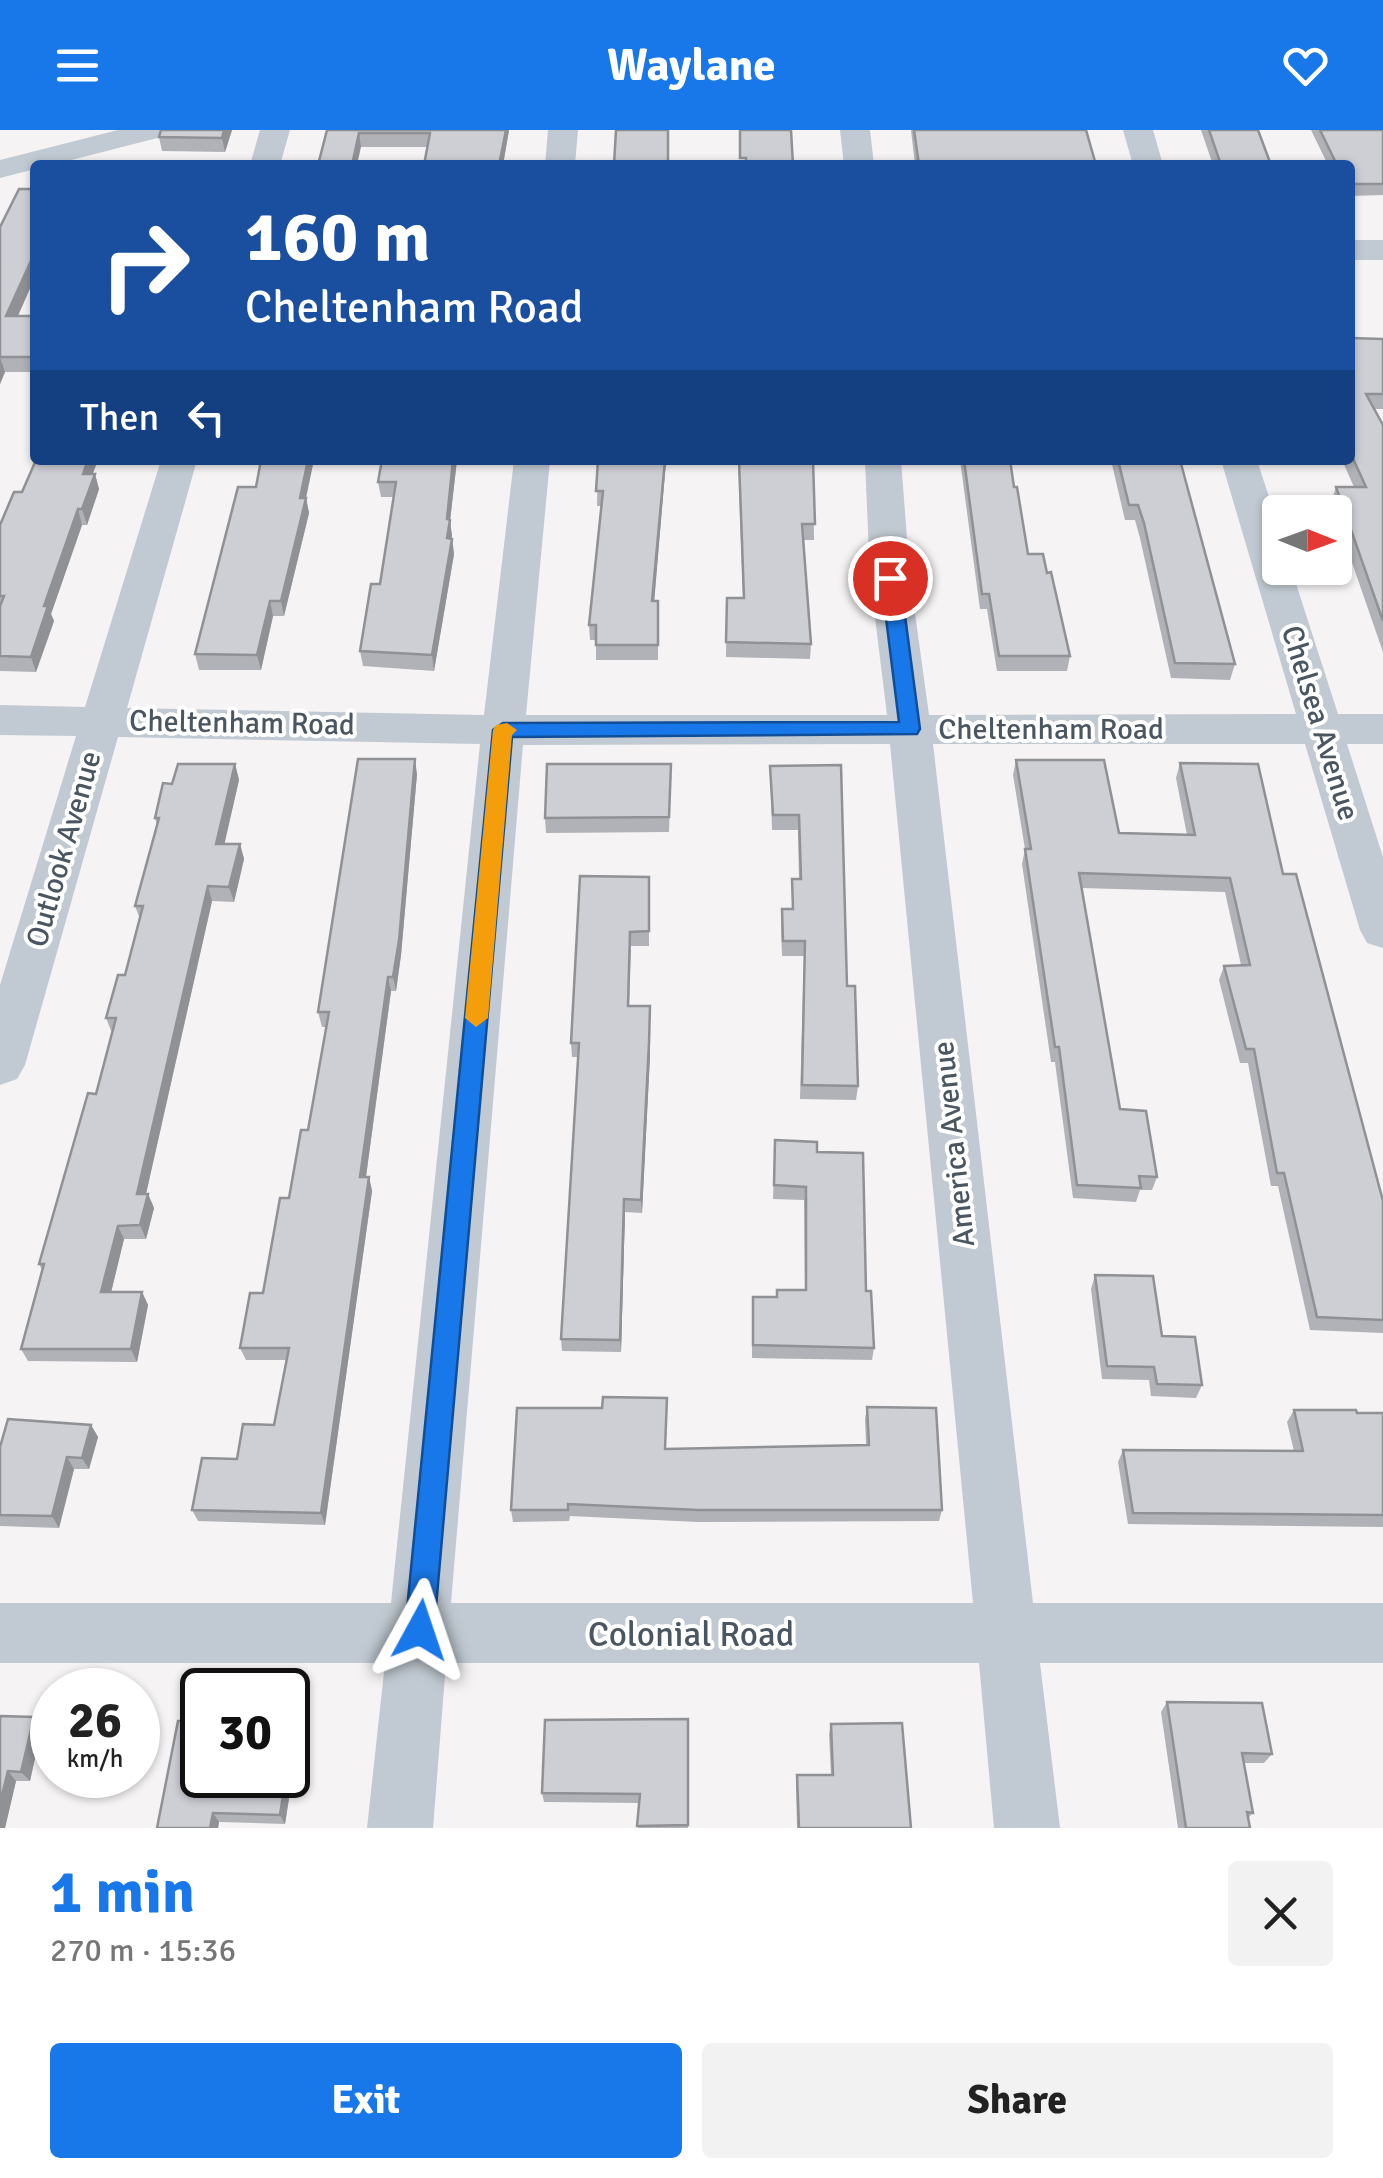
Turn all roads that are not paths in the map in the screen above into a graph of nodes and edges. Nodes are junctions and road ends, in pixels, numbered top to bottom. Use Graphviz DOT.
graph roads {
  1 [pos="154,130"];
  2 [pos="275,130"];
  3 [pos="564,130"];
  4 [pos="855,130"];
  5 [pos="1138,130"];
  6 [pos="36,160"];
  7 [pos="266,160"];
  8 [pos="561,160"];
  9 [pos="858,160"];
  10 [pos="1147,160"];
  11 [pos="30,161"];
  12 [pos="0,169"];
  13 [pos="1355,250"];
  14 [pos="1383,250"];
  15 [pos="178,465"];
  16 [pos="531,465"];
  17 [pos="882,465"];
  18 [pos="1241,465"];
  19 [pos="0,720"];
  20 [pos="102,720"];
  21 [pos="910,729"];
  22 [pos="1322,729"];
  23 [pos="1383,729"];
  24 [pos="503,730"];
  25 [pos="1383,930"];
  26 [pos="0,1065"];
  27 [pos="420,1630"];
  28 [pos="1006,1632"];
  29 [pos="1383,1633"];
  30 [pos="0,1634"];
  31 [pos="400,1828"];
  32 [pos="1027,1828"];
  1 -- 6 [label="street"];
  2 -- 7 [label="street"];
  3 -- 8 [label="street"];
  4 -- 9 [label="street"];
  5 -- 10 [label="street"];
  11 -- 12 [label="street"];
  13 -- 14 [label="street"];
  15 -- 20 [label="street, Outlook Avenue"];
  16 -- 24 [label="street"];
  17 -- 21 [label="street, America Avenue"];
  18 -- 22 [label="street, Chelsea Avenue"];
  19 -- 20 [label="street, Cheltenham Road"];
  20 -- 24 [label="street, Cheltenham Road"];
  20 -- 26 [label="street, Outlook Avenue"];
  21 -- 22 [label="street, Cheltenham Road"];
  21 -- 24 [label="street, Cheltenham Road"];
  21 -- 28 [label="street, America Avenue"];
  22 -- 23 [label="street, Cheltenham Road"];
  22 -- 25 [label="street, Chelsea Avenue"];
  24 -- 27 [label="street"];
  27 -- 28 [label="street, Colonial Road"];
  27 -- 30 [label="street, Colonial Road"];
  27 -- 31 [label="street"];
  28 -- 29 [label="street, Colonial Road"];
  28 -- 32 [label="street, America Avenue"];
}
